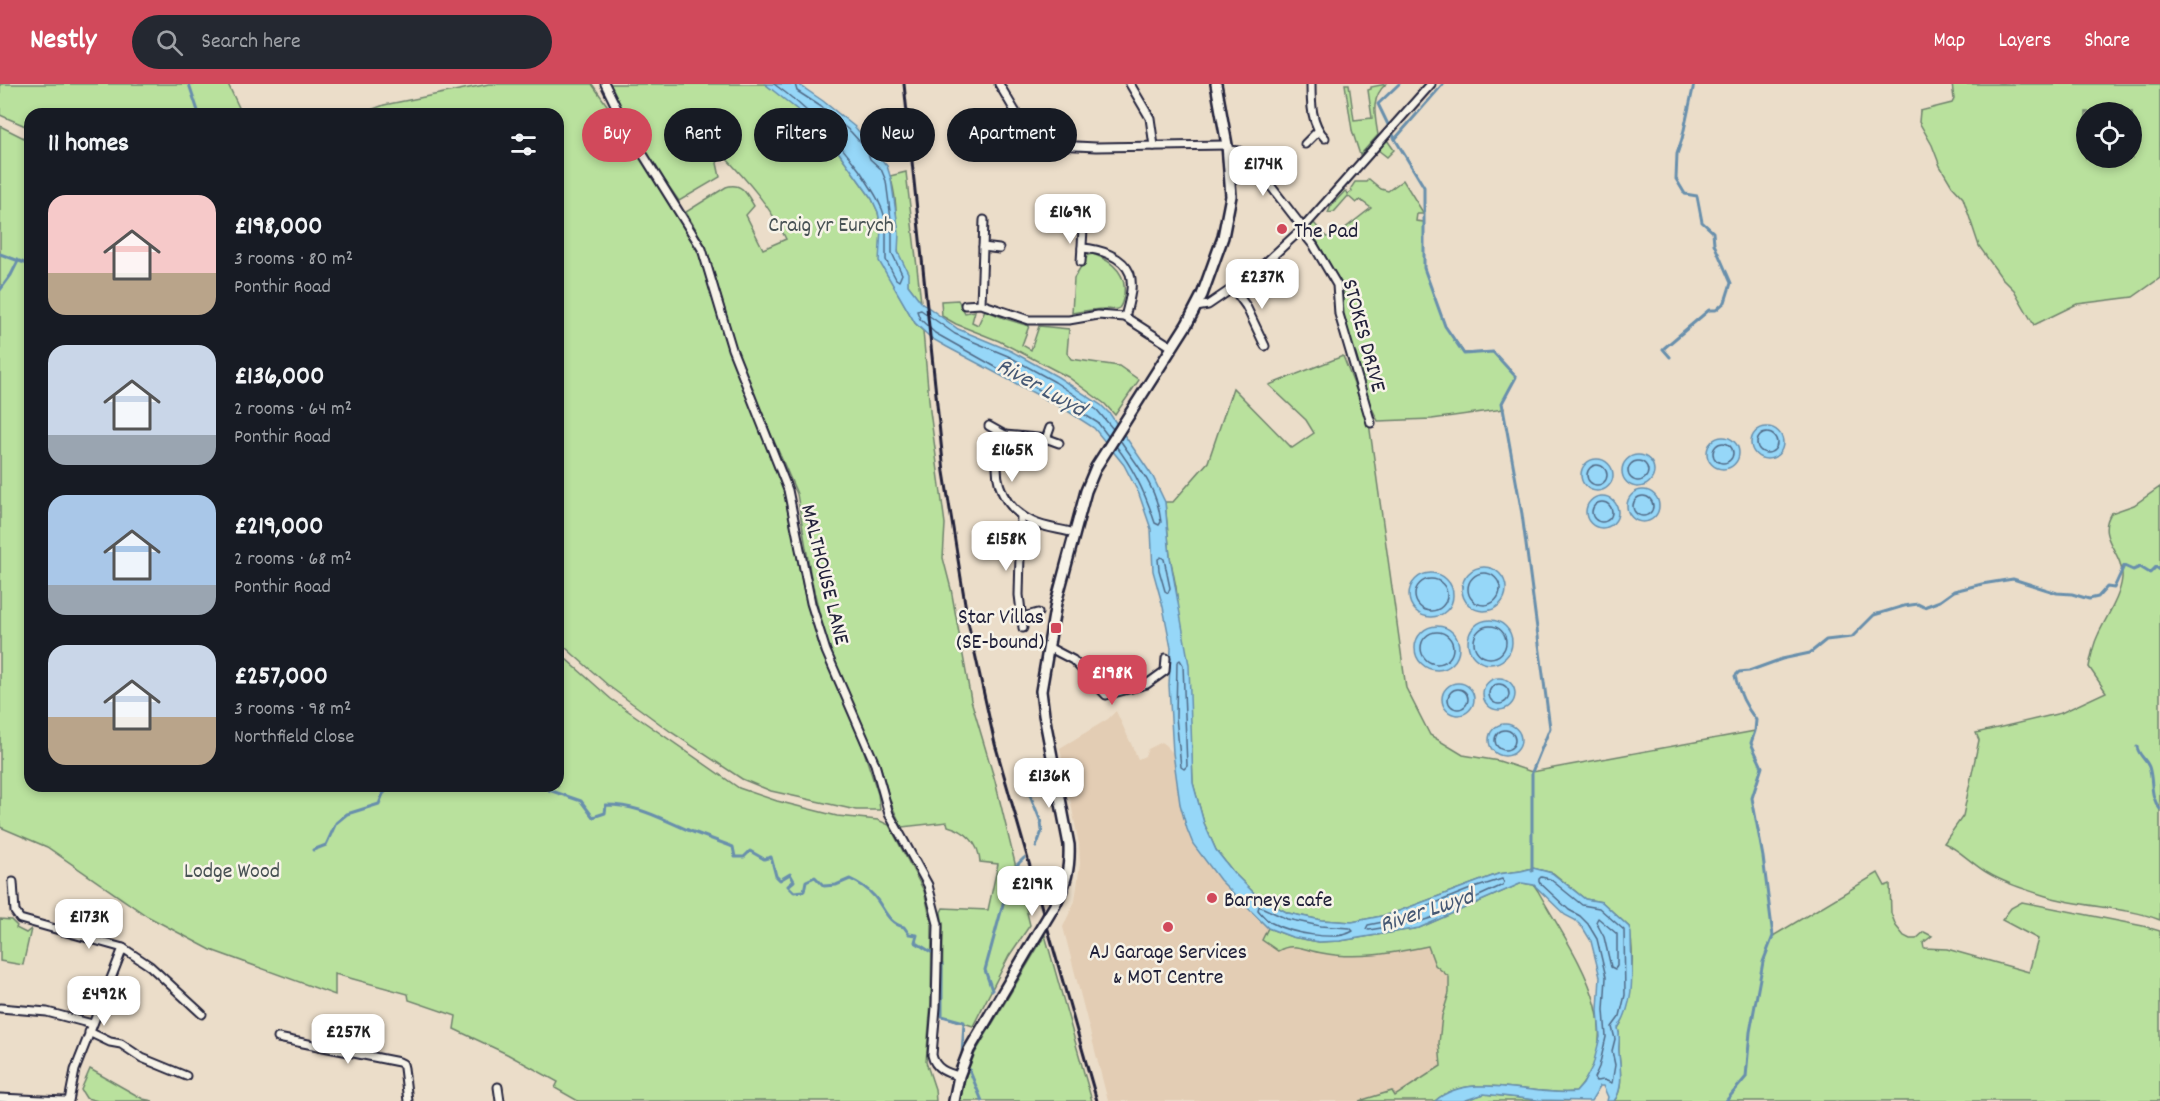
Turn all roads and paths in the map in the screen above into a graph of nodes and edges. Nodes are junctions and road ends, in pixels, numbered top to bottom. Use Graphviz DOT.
graph roads {
  1 [pos="605,84"];
  2 [pos="999,84"];
  3 [pos="1130,84"];
  4 [pos="1216,84"];
  5 [pos="1311,84"];
  6 [pos="1431,84"];
  7 [pos="1318,131"];
  8 [pos="1325,138"];
  9 [pos="1305,144"];
  10 [pos="1154,146"];
  11 [pos="1227,148"];
  12 [pos="984,220"];
  13 [pos="1083,229"];
  14 [pos="1302,229"];
  15 [pos="983,247"];
  16 [pos="1082,248"];
  17 [pos="999,249"];
  18 [pos="1081,262"];
  19 [pos="1233,288"];
  20 [pos="981,304"];
  21 [pos="964,305"];
  22 [pos="1196,307"];
  23 [pos="1125,317"];
  24 [pos="1265,346"];
  25 [pos="1172,347"];
  26 [pos="1371,423"];
  27 [pos="989,426"];
  28 [pos="1050,428"];
  29 [pos="1005,435"];
  30 [pos="1046,439"];
  31 [pos="1059,443"];
  32 [pos="1021,515"];
  33 [pos="1074,533"];
  34 [pos="1038,613"];
  35 [pos="1023,617"];
  36 [pos="1023,628"];
  37 [pos="1048,647"];
  38 [pos="1166,658"];
  39 [pos="13,882"];
  40 [pos="123,948"];
  41 [pos="0,1008"];
  42 [pos="202,1014"];
  43 [pos="92,1024"];
  44 [pos="89,1032"];
  45 [pos="278,1038"];
  46 [pos="186,1076"];
  47 [pos="959,1076"];
  48 [pos="498,1087"];
  49 [pos="0,1098"];
  50 [pos="64,1101"];
  51 [pos="69,1101"];
  52 [pos="408,1101"];
  53 [pos="500,1101"];
  54 [pos="954,1101"];
  1 -- 47 [label="street, MALTHOUSE LANE"];
  2 -- 10 [label="street"];
  3 -- 10 [label="street"];
  4 -- 11 [label="main road"];
  5 -- 7 [label="street"];
  6 -- 14 [label="street"];
  7 -- 8 [label="street"];
  7 -- 9 [label="street"];
  10 -- 11 [label="street"];
  11 -- 14 [label="street, STOKES DRIVE"];
  11 -- 22 [label="main road"];
  12 -- 15 [label="street"];
  13 -- 16 [label="street"];
  14 -- 19 [label="street"];
  14 -- 26 [label="street, STOKES DRIVE"];
  15 -- 17 [label="street"];
  15 -- 20 [label="street"];
  16 -- 18 [label="street"];
  16 -- 23 [label="street"];
  19 -- 22 [label="street"];
  19 -- 24 [label="street"];
  20 -- 21 [label="street"];
  20 -- 23 [label="street"];
  22 -- 25 [label="main road"];
  23 -- 25 [label="street"];
  25 -- 33 [label="main road"];
  27 -- 29 [label="street"];
  28 -- 30 [label="street"];
  29 -- 30 [label="street"];
  29 -- 32 [label="street"];
  30 -- 31 [label="street"];
  32 -- 33 [label="street"];
  32 -- 35 [label="street"];
  33 -- 37 [label="main road"];
  34 -- 35 [label="street"];
  35 -- 36 [label="street"];
  37 -- 38 [label="street"];
  37 -- 47 [label="main road, bridge"];
  39 -- 40 [label="street"];
  40 -- 42 [label="street"];
  40 -- 43 [label="street"];
  41 -- 43 [label="street"];
  43 -- 44 [label="street"];
  44 -- 46 [label="street"];
  44 -- 51 [label="street"];
  45 -- 52 [label="street"];
  47 -- 54 [label="main road"];
  48 -- 53 [label="street"];
  49 -- 50 [label="street"];
}
